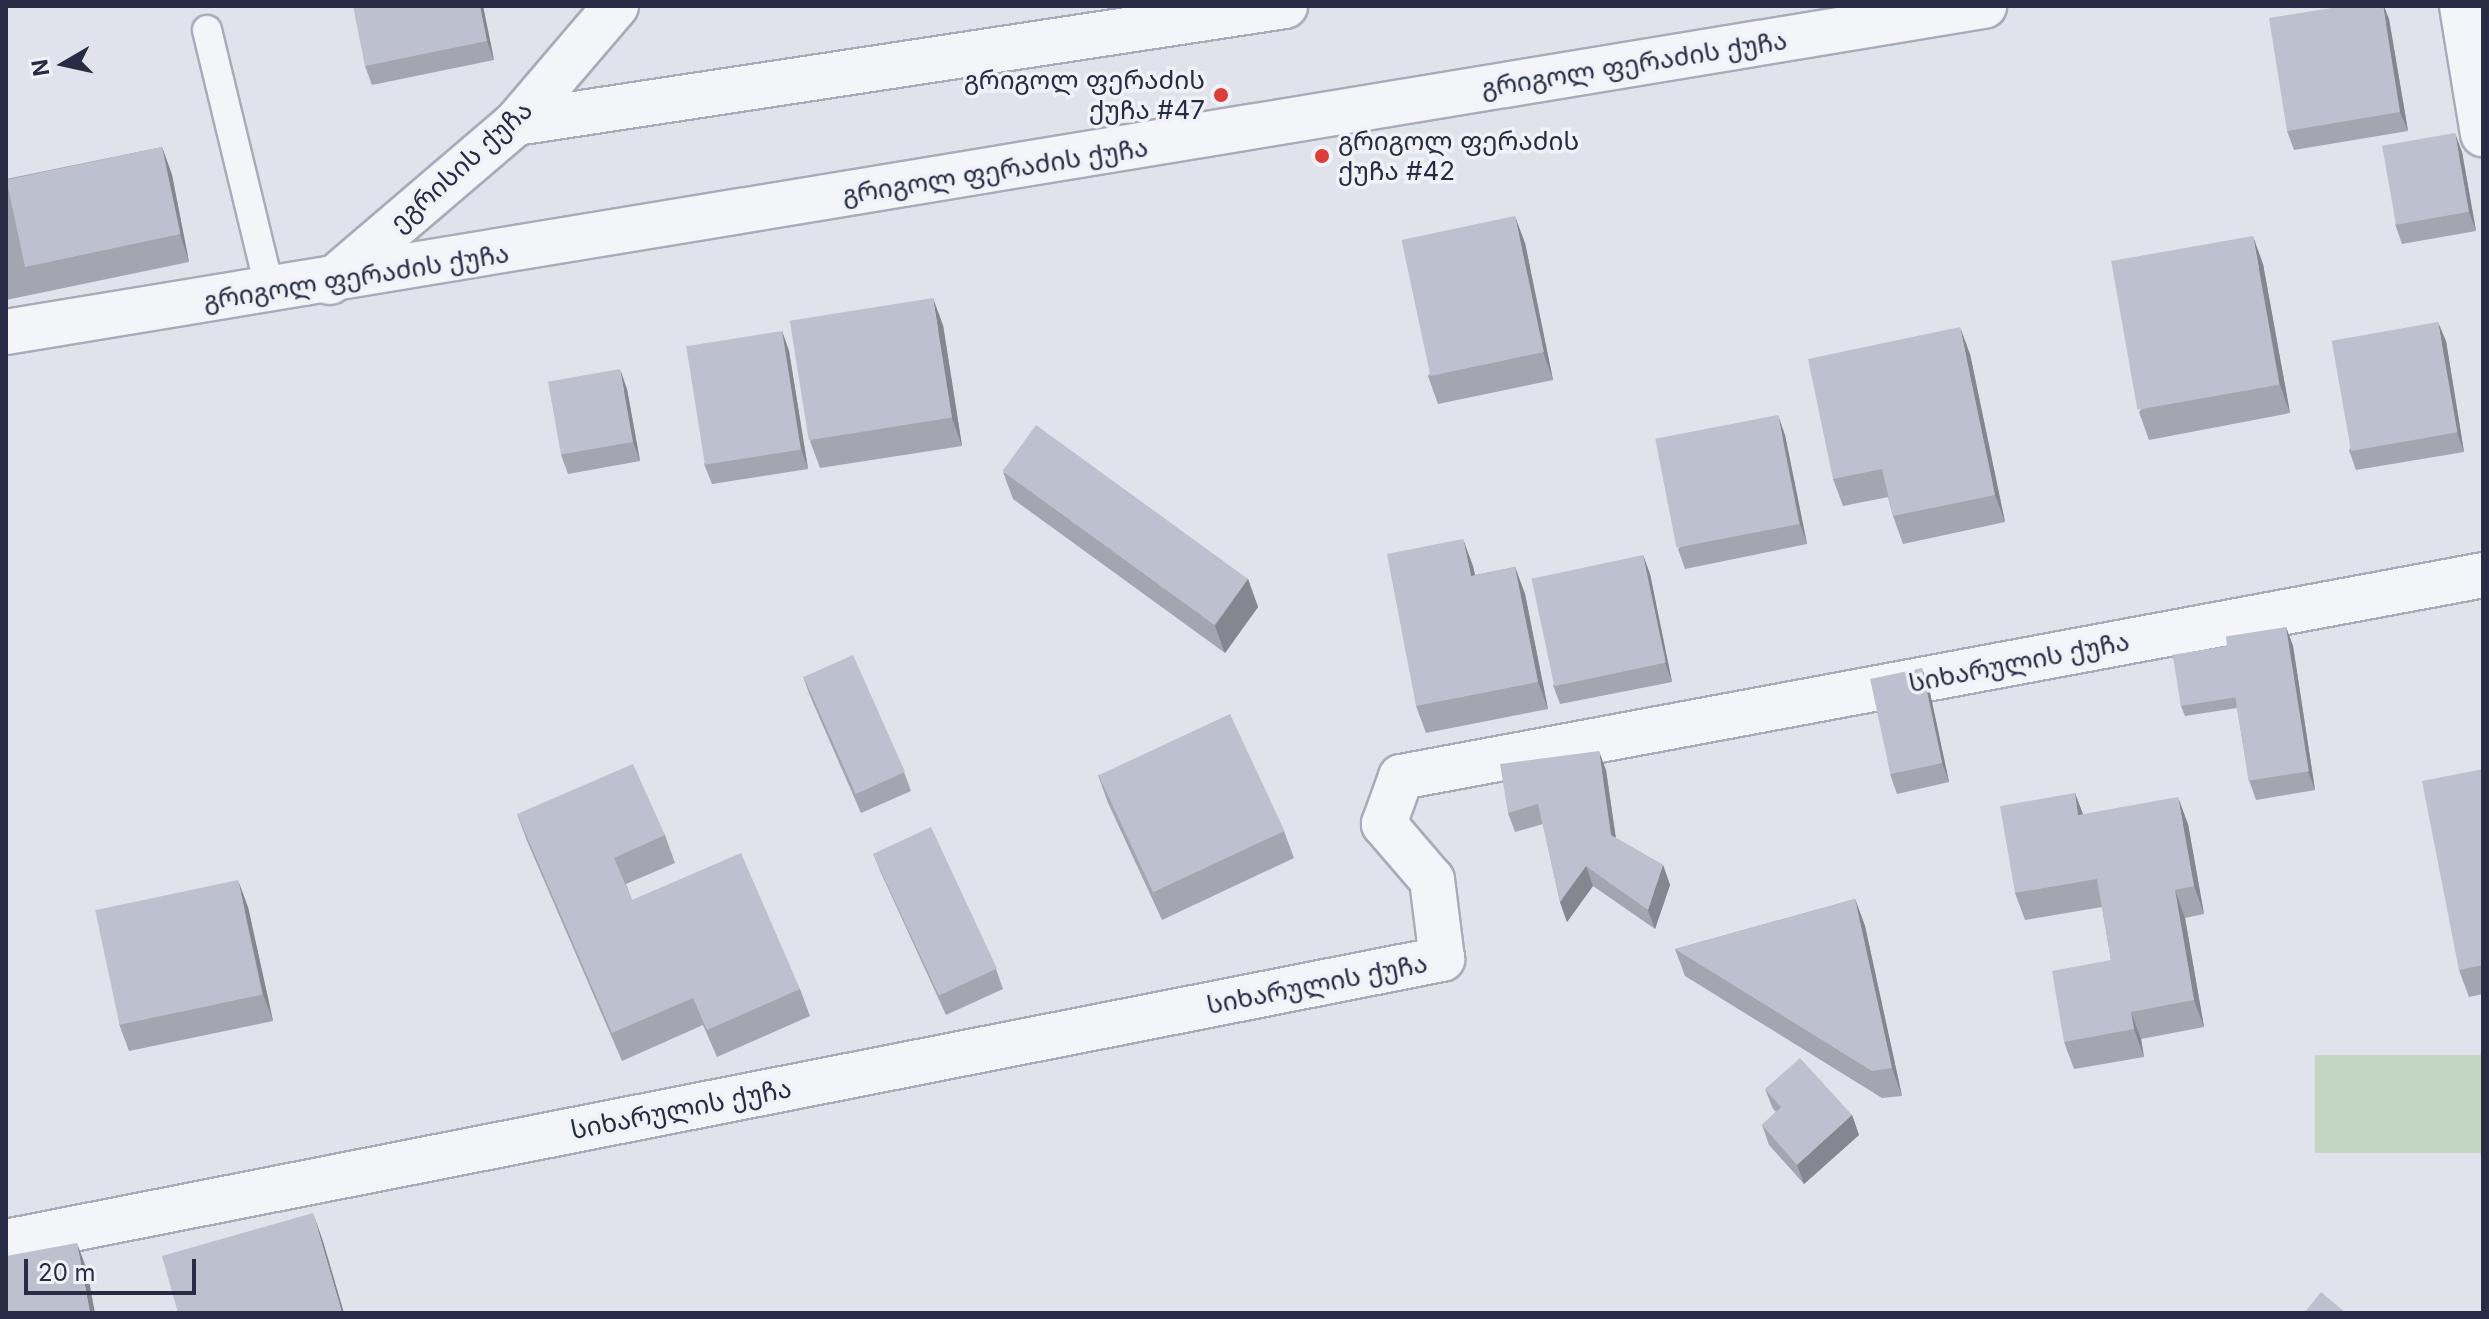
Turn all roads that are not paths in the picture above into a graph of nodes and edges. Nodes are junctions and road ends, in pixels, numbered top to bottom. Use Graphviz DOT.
graph roads {
  1 [pos="616,6"];
  2 [pos="1285,6"];
  3 [pos="1984,6"];
  4 [pos="2462,6"];
  5 [pos="207,30"];
  6 [pos="516,123"];
  7 [pos="2483,134"];
  8 [pos="330,282"];
  9 [pos="270,291"];
  10 [pos="6,332"];
  11 [pos="2483,575"];
  12 [pos="6,1242"];
  1 -- 6 [label="street, ეგრისის ქუჩა"];
  2 -- 6 [label="street"];
  3 -- 8 [label="street, გრიგოლ ფერაძის ქუჩა"];
  4 -- 7 [label="street"];
  5 -- 9 [label="lane"];
  6 -- 8 [label="street, ეგრისის ქუჩა"];
  8 -- 9 [label="street, გრიგოლ ფერაძის ქუჩა"];
  9 -- 10 [label="street, გრიგოლ ფერაძის ქუჩა"];
  11 -- 12 [label="street, სიხარულის ქუჩა"];
}
